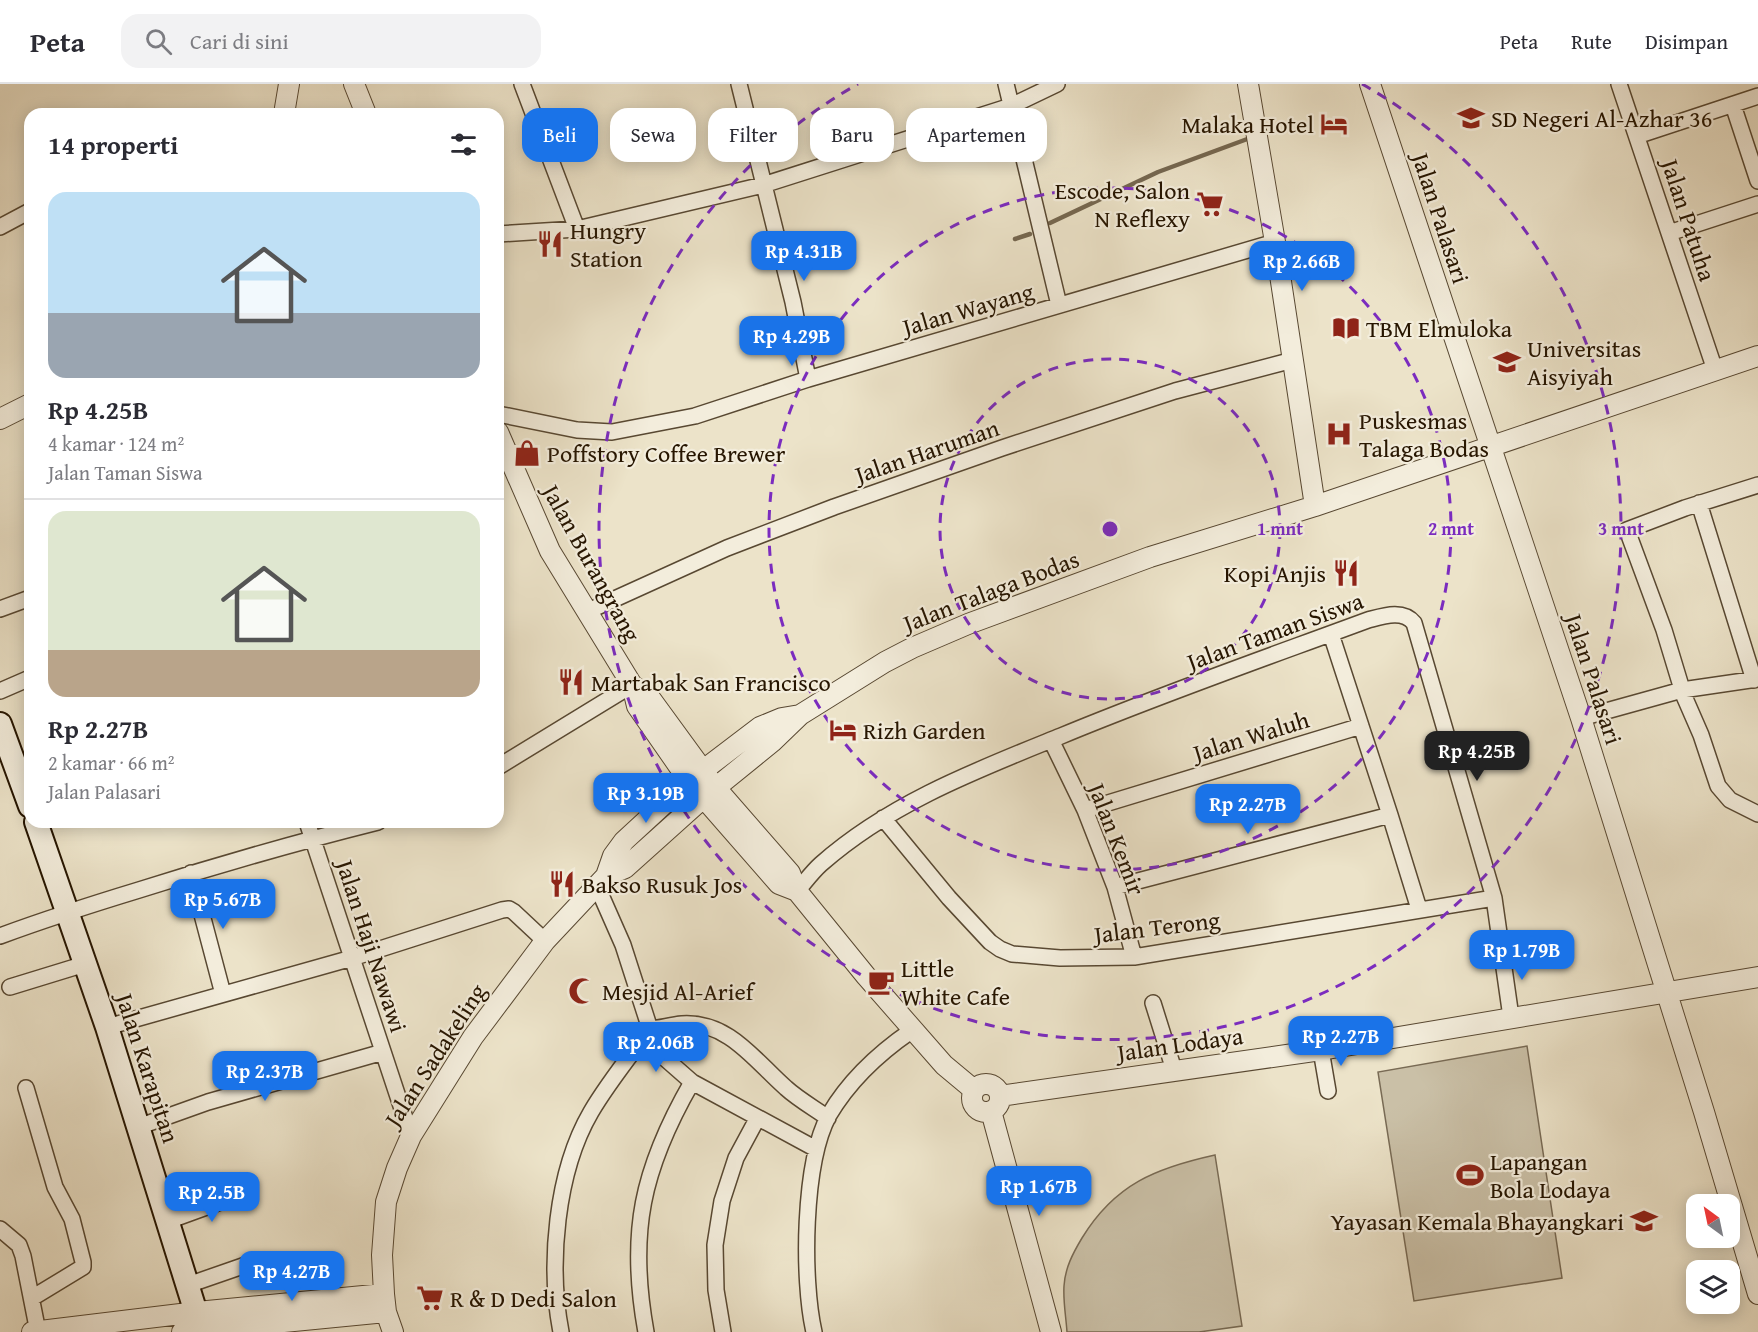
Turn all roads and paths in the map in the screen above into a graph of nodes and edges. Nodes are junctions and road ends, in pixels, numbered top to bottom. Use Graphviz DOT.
graph roads {
  1 [pos="303,84"];
  2 [pos="339,84"];
  3 [pos="522,84"];
  4 [pos="739,84"];
  5 [pos="1006,84"];
  6 [pos="1057,84"];
  7 [pos="1248,84"];
  8 [pos="1370,84"];
  9 [pos="1619,84"];
  10 [pos="1758,96"];
  11 [pos="360,98"];
  12 [pos="287,99"];
  13 [pos="1733,105"];
  14 [pos="1011,106"];
  15 [pos="1637,136"];
  16 [pos="1758,181"];
  17 [pos="763,185"];
  18 [pos="1758,204"];
  19 [pos="24,214"];
  20 [pos="0,227"];
  21 [pos="577,229"];
  22 [pos="1670,233"];
  23 [pos="504,234"];
  24 [pos="1275,242"];
  25 [pos="1059,306"];
  26 [pos="1293,360"];
  27 [pos="1757,360"];
  28 [pos="1715,370"];
  29 [pos="808,379"];
  30 [pos="24,407"];
  31 [pos="504,415"];
  32 [pos="0,419"];
  33 [pos="504,446"];
  34 [pos="1490,446"];
  35 [pos="1758,484"];
  36 [pos="1699,503"];
  37 [pos="1315,506"];
  38 [pos="24,600"];
  39 [pos="0,609"];
  40 [pos="586,612"];
  41 [pos="1331,634"];
  42 [pos="1756,680"];
  43 [pos="24,681"];
  44 [pos="632,685"];
  45 [pos="1682,690"];
  46 [pos="0,691"];
  47 [pos="800,715"];
  48 [pos="1581,718"];
  49 [pos="0,724"];
  50 [pos="1361,726"];
  51 [pos="1051,740"];
  52 [pos="504,762"];
  53 [pos="695,775"];
  54 [pos="24,789"];
  55 [pos="709,793"];
  56 [pos="1085,810"];
  57 [pos="1758,814"];
  58 [pos="1390,815"];
  59 [pos="883,818"];
  60 [pos="38,828"];
  61 [pos="309,828"];
  62 [pos="353,828"];
  63 [pos="312,838"];
  64 [pos="191,873"];
  65 [pos="601,881"];
  66 [pos="1114,887"];
  67 [pos="797,891"];
  68 [pos="1494,898"];
  69 [pos="1419,909"];
  70 [pos="68,912"];
  71 [pos="0,936"];
  72 [pos="545,941"];
  73 [pos="1134,957"];
  74 [pos="352,958"];
  75 [pos="85,964"];
  76 [pos="1758,977"];
  77 [pos="10,987"];
  78 [pos="1666,993"];
  79 [pos="223,994"];
  80 [pos="1153,1003"];
  81 [pos="1511,1017"];
  82 [pos="107,1027"];
  83 [pos="646,1028"];
  84 [pos="912,1031"];
  85 [pos="1321,1050"];
  86 [pos="383,1052"];
  87 [pos="1174,1070"];
  88 [pos="692,1082"];
  89 [pos="26,1088"];
  90 [pos="1328,1091"];
  91 [pos="996,1104"];
  92 [pos="828,1118"];
  93 [pos="757,1119"];
  94 [pos="138,1127"];
  95 [pos="411,1136"];
  96 [pos="816,1149"];
  97 [pos="246,1193"];
  98 [pos="168,1221"];
  99 [pos="0,1229"];
  100 [pos="260,1260"];
  101 [pos="188,1285"];
  102 [pos="1758,1294"];
  103 [pos="32,1298"];
  104 [pos="385,1303"];
  105 [pos="196,1326"];
  106 [pos="36,1331"];
  107 [pos="393,1332"];
  108 [pos="561,1332"];
  109 [pos="646,1332"];
  110 [pos="723,1332"];
  111 [pos="813,1332"];
  112 [pos="1050,1332"];
  1 -- 12 [label="street"];
  2 -- 11 [label="street"];
  3 -- 21 [label="street"];
  4 -- 17 [label="street"];
  5 -- 14 [label="street"];
  6 -- 14 [label="street"];
  7 -- 24 [label="street"];
  8 -- 34 [label="street, Jalan Palasari"];
  9 -- 15 [label="street, Jalan Patuha"];
  10 -- 13 [label="street"];
  13 -- 15 [label="street"];
  13 -- 16 [label="street"];
  14 -- 17 [label="street"];
  14 -- 25 [label="street"];
  15 -- 22 [label="street, Jalan Patuha"];
  17 -- 21 [label="street"];
  17 -- 29 [label="street"];
  18 -- 22 [label="street"];
  19 -- 20 [label="street"];
  21 -- 23 [label="street"];
  22 -- 28 [label="street, Jalan Patuha"];
  24 -- 25 [label="street, Jalan Wayang"];
  24 -- 26 [label="street"];
  25 -- 29 [label="street, Jalan Wayang"];
  26 -- 37 [label="street"];
  26 -- 40 [label="street, Jalan Haruman"];
  27 -- 28 [label="street, Jalan Talaga Bodas"];
  28 -- 34 [label="street, Jalan Talaga Bodas"];
  29 -- 31 [label="street, Jalan Wayang"];
  30 -- 32 [label="street"];
  33 -- 40 [label="street, Jalan Burangrang"];
  34 -- 37 [label="street, Jalan Talaga Bodas"];
  34 -- 48 [label="street, Jalan Palasari"];
  35 -- 36 [label="street"];
  36 -- 42 [label="street"];
  36 -- 45 [label="street"];
  37 -- 47 [label="street, Jalan Talaga Bodas"];
  38 -- 39 [label="street"];
  40 -- 44 [label="street, Jalan Burangrang"];
  41 -- 50 [label="street"];
  41 -- 51 [label="street, Jalan Taman Siswa"];
  41 -- 68 [label="street, Jalan Taman Siswa"];
  42 -- 45 [label="street"];
  43 -- 46 [label="street"];
  44 -- 52 [label="street"];
  44 -- 53 [label="street, Jalan Burangrang"];
  45 -- 48 [label="street"];
  45 -- 57 [label="street"];
  47 -- 53 [label="street, Jalan Talaga Bodas"];
  47 -- 55 [label="street, Jalan Talaga Bodas"];
  48 -- 78 [label="street, Jalan Palasari"];
  49 -- 54 [label="main road"];
  50 -- 56 [label="street, Jalan Waluh"];
  50 -- 58 [label="street"];
  51 -- 56 [label="street, Jalan Kemir"];
  51 -- 59 [label="street, Jalan Taman Siswa"];
  53 -- 55 [label="street, Jalan Burangrang"];
  53 -- 65 [label="street, Jalan Sadakeling"];
  55 -- 65 [label="street, Jalan Sadakeling"];
  55 -- 67 [label="street"];
  56 -- 66 [label="street, Jalan Kemir"];
  58 -- 66 [label="street"];
  58 -- 69 [label="street"];
  59 -- 67 [label="street, Jalan Taman Siswa"];
  59 -- 73 [label="street, Jalan Terong"];
  60 -- 70 [label="main road, Jalan Karapitan"];
  61 -- 63 [label="street, Jalan Haji Nawawi"];
  62 -- 63 [label="street"];
  63 -- 64 [label="street"];
  63 -- 74 [label="street, Jalan Haji Nawawi"];
  64 -- 70 [label="street"];
  64 -- 79 [label="street"];
  65 -- 72 [label="street, Jalan Sadakeling"];
  65 -- 83 [label="street"];
  66 -- 73 [label="street, Jalan Kemir"];
  67 -- 84 [label="street"];
  68 -- 69 [label="street, Jalan Terong"];
  68 -- 81 [label="street, Jalan Taman Siswa"];
  69 -- 73 [label="street, Jalan Terong"];
  70 -- 71 [label="street"];
  70 -- 75 [label="main road, Jalan Karapitan"];
  72 -- 74 [label="street"];
  72 -- 95 [label="street, Jalan Sadakeling"];
  74 -- 79 [label="street"];
  74 -- 86 [label="street, Jalan Haji Nawawi"];
  75 -- 77 [label="street"];
  75 -- 82 [label="main road, Jalan Karapitan"];
  76 -- 78 [label="street, Jalan Lodaya"];
  78 -- 81 [label="street, Jalan Lodaya"];
  78 -- 102 [label="street, Jalan Palasari"];
  79 -- 82 [label="street"];
  80 -- 87 [label="street"];
  81 -- 85 [label="street, Jalan Lodaya"];
  82 -- 94 [label="main road, Jalan Karapitan"];
  83 -- 88 [label="street"];
  83 -- 92 [label="street"];
  83 -- 108 [label="street"];
  84 -- 91 [label="street"];
  84 -- 92 [label="street"];
  85 -- 87 [label="street, Jalan Lodaya"];
  85 -- 90 [label="street"];
  86 -- 94 [label="street"];
  86 -- 95 [label="street, Jalan Haji Nawawi"];
  87 -- 91 [label="street, Jalan Lodaya"];
  88 -- 93 [label="street"];
  88 -- 109 [label="street"];
  89 -- 103 [label="street"];
  91 -- 112 [label="street"];
  92 -- 96 [label="street"];
  93 -- 96 [label="street"];
  93 -- 110 [label="street"];
  94 -- 98 [label="main road, Jalan Karapitan"];
  95 -- 104 [label="street, Jalan Sadakeling"];
  96 -- 111 [label="street"];
  97 -- 98 [label="street"];
  98 -- 101 [label="main road, Jalan Karapitan"];
  99 -- 103 [label="street"];
  100 -- 101 [label="street"];
  101 -- 105 [label="main road, Jalan Karapitan"];
  103 -- 106 [label="street"];
  104 -- 105 [label="street"];
  104 -- 107 [label="street, Jalan Sadakeling"];
  105 -- 106 [label="street"];
}
